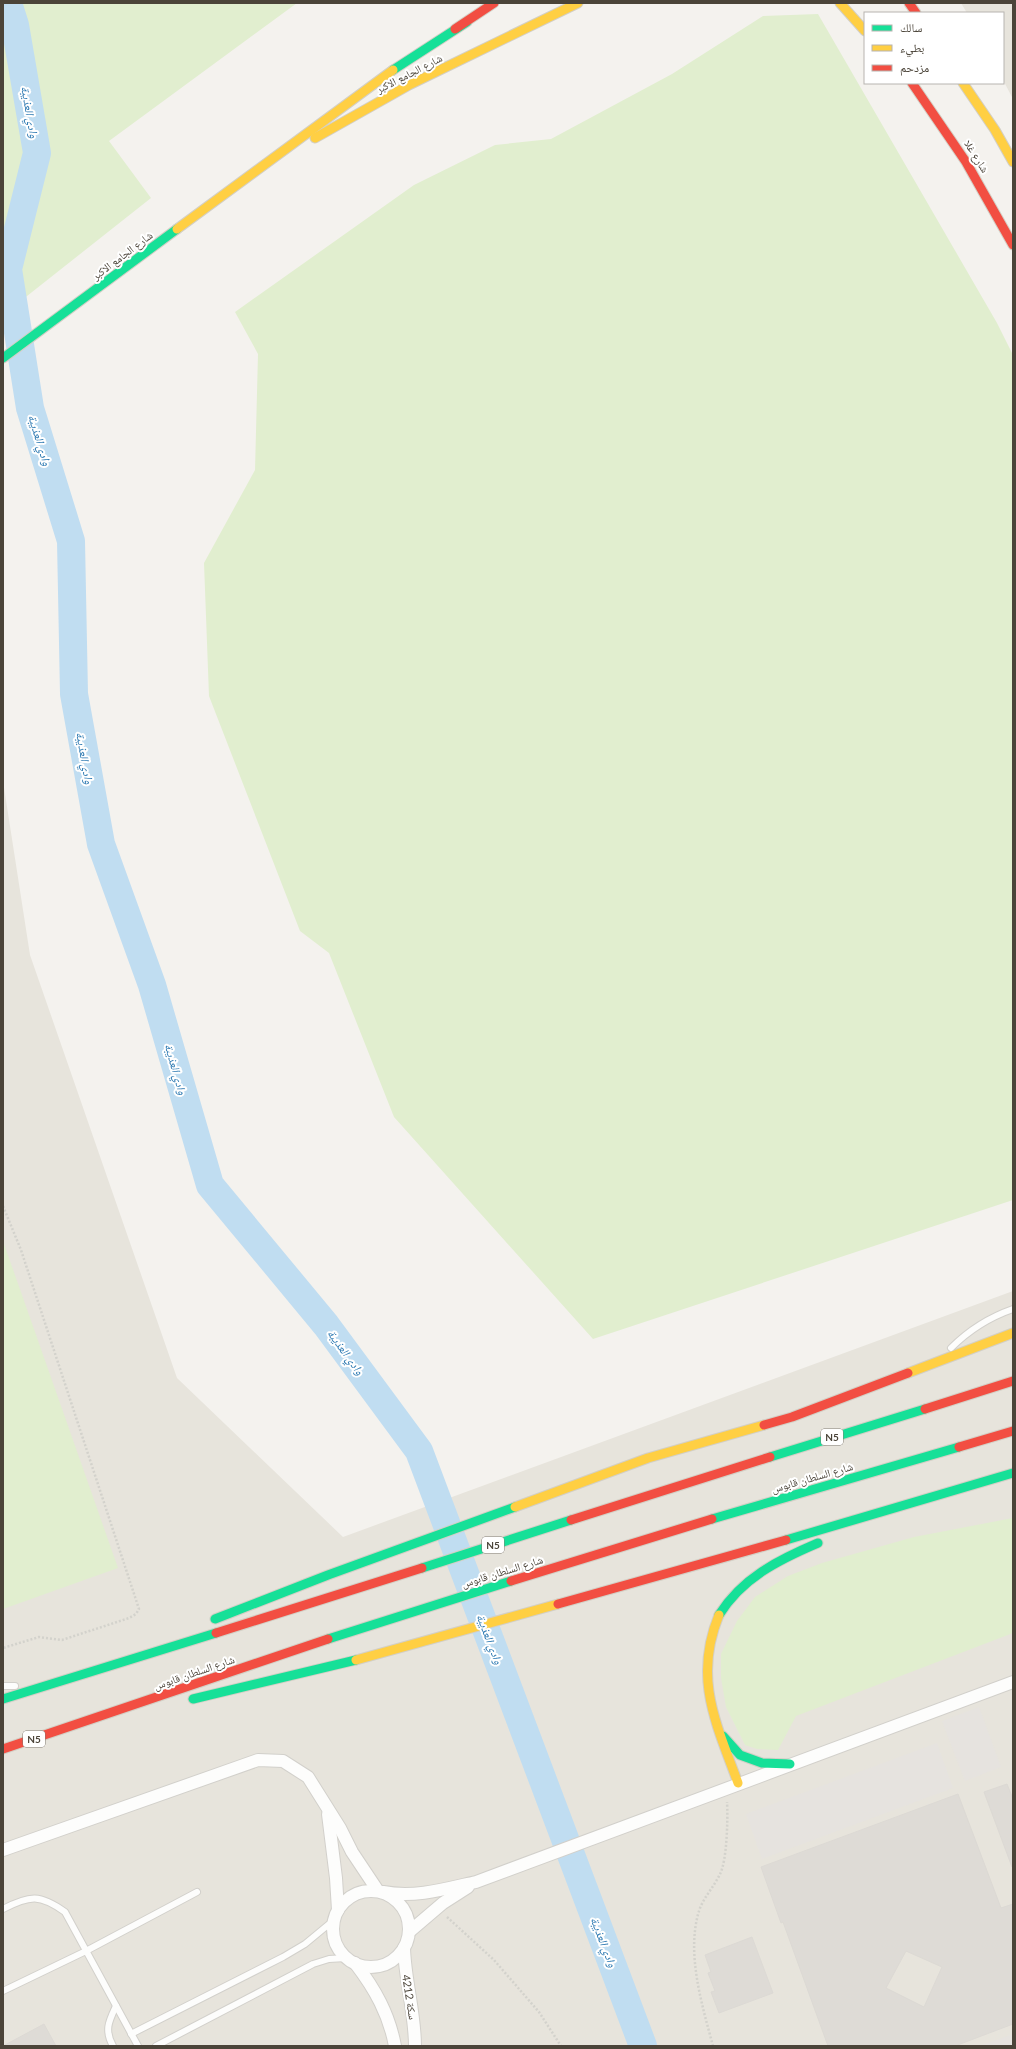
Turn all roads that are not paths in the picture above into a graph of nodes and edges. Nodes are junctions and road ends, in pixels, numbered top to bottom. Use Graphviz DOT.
graph roads {
  1 [pos="494,3"];
  2 [pos="503,3"];
  3 [pos="578,3"];
  4 [pos="840,3"];
  5 [pos="909,3"];
  6 [pos="915,12"];
  7 [pos="455,29"];
  8 [pos="864,30"];
  9 [pos="913,84"];
  10 [pos="964,84"];
  11 [pos="970,84"];
  12 [pos="994,130"];
  13 [pos="1013,162"];
  14 [pos="256,172"];
  15 [pos="1013,245"];
  16 [pos="3,358"];
  17 [pos="1013,1309"];
  18 [pos="1013,1332"];
  19 [pos="940,1359"];
  20 [pos="1013,1381"];
  21 [pos="1013,1431"];
  22 [pos="1013,1473"];
  23 [pos="925,1499"];
  24 [pos="204,1623"];
  25 [pos="168,1638"];
  26 [pos="59,1681"];
  27 [pos="1013,1682"];
  28 [pos="3,1686"];
  29 [pos="36,1688"];
  30 [pos="3,1699"];
  31 [pos="182,1701"];
  32 [pos="158,1707"];
  33 [pos="65,1729"];
  34 [pos="721,1733"];
  35 [pos="3,1749"];
  36 [pos="790,1764"];
  37 [pos="738,1783"];
  38 [pos="327,1809"];
  39 [pos="3,1850"];
  40 [pos="476,1882"];
  41 [pos="197,1892"];
  42 [pos="380,1892"];
  43 [pos="3,1908"];
  44 [pos="336,1915"];
  45 [pos="409,1932"];
  46 [pos="404,1948"];
  47 [pos="86,1951"];
  48 [pos="350,1961"];
  49 [pos="3,1991"];
  50 [pos="116,2006"];
  51 [pos="132,2034"];
  52 [pos="113,2046"];
  53 [pos="138,2046"];
  54 [pos="156,2046"];
  55 [pos="396,2046"];
  56 [pos="416,2046"];
  1 -- 7 [label="main road"];
  2 -- 7 [label="main road, شارع الجامع الاكبر"];
  3 -- 14 [label="main road, شارع الجامع الاكبر"];
  4 -- 8 [label="main road"];
  5 -- 6 [label="main road"];
  7 -- 14 [label="main road, شارع الجامع الاكبر"];
  9 -- 15 [label="main road, شارع غلا"];
  10 -- 12 [label="main road"];
  11 -- 12 [label="main road"];
  12 -- 13 [label="main road"];
  14 -- 16 [label="main road, شارع الجامع الاكبر"];
  17 -- 19 [label="lane"];
  18 -- 19 [label="main road"];
  19 -- 24 [label="main road"];
  20 -- 26 [label="main road, N5"];
  21 -- 33 [label="main road, شارع السلطان قابوس / N5"];
  22 -- 23 [label="main road"];
  23 -- 31 [label="main road"];
  23 -- 34 [label="main road"];
  25 -- 26 [label="main road"];
  26 -- 29 [label="main road, N5"];
  27 -- 36 [label="street"];
  28 -- 29 [label="lane"];
  29 -- 30 [label="main road, N5"];
  32 -- 33 [label="main road"];
  33 -- 35 [label="main road, شارع السلطان قابوس / N5"];
  34 -- 36 [label="main road"];
  34 -- 37 [label="main road"];
  36 -- 37 [label="street"];
  37 -- 40 [label="street"];
  38 -- 39 [label="street"];
  38 -- 42 [label="street"];
  38 -- 44 [label="street"];
  40 -- 42 [label="street"];
  40 -- 45 [label="street"];
  41 -- 47 [label="lane"];
  42 -- 44 [label="street"];
  42 -- 45 [label="street"];
  43 -- 47 [label="lane"];
  44 -- 48 [label="street"];
  44 -- 51 [label="lane"];
  45 -- 46 [label="street"];
  46 -- 48 [label="street"];
  46 -- 56 [label="street, سكة 4212"];
  47 -- 49 [label="lane"];
  47 -- 50 [label="lane"];
  48 -- 54 [label="lane"];
  48 -- 55 [label="street, سكة 4212"];
  50 -- 51 [label="lane"];
  50 -- 52 [label="lane"];
  51 -- 53 [label="lane"];
}
